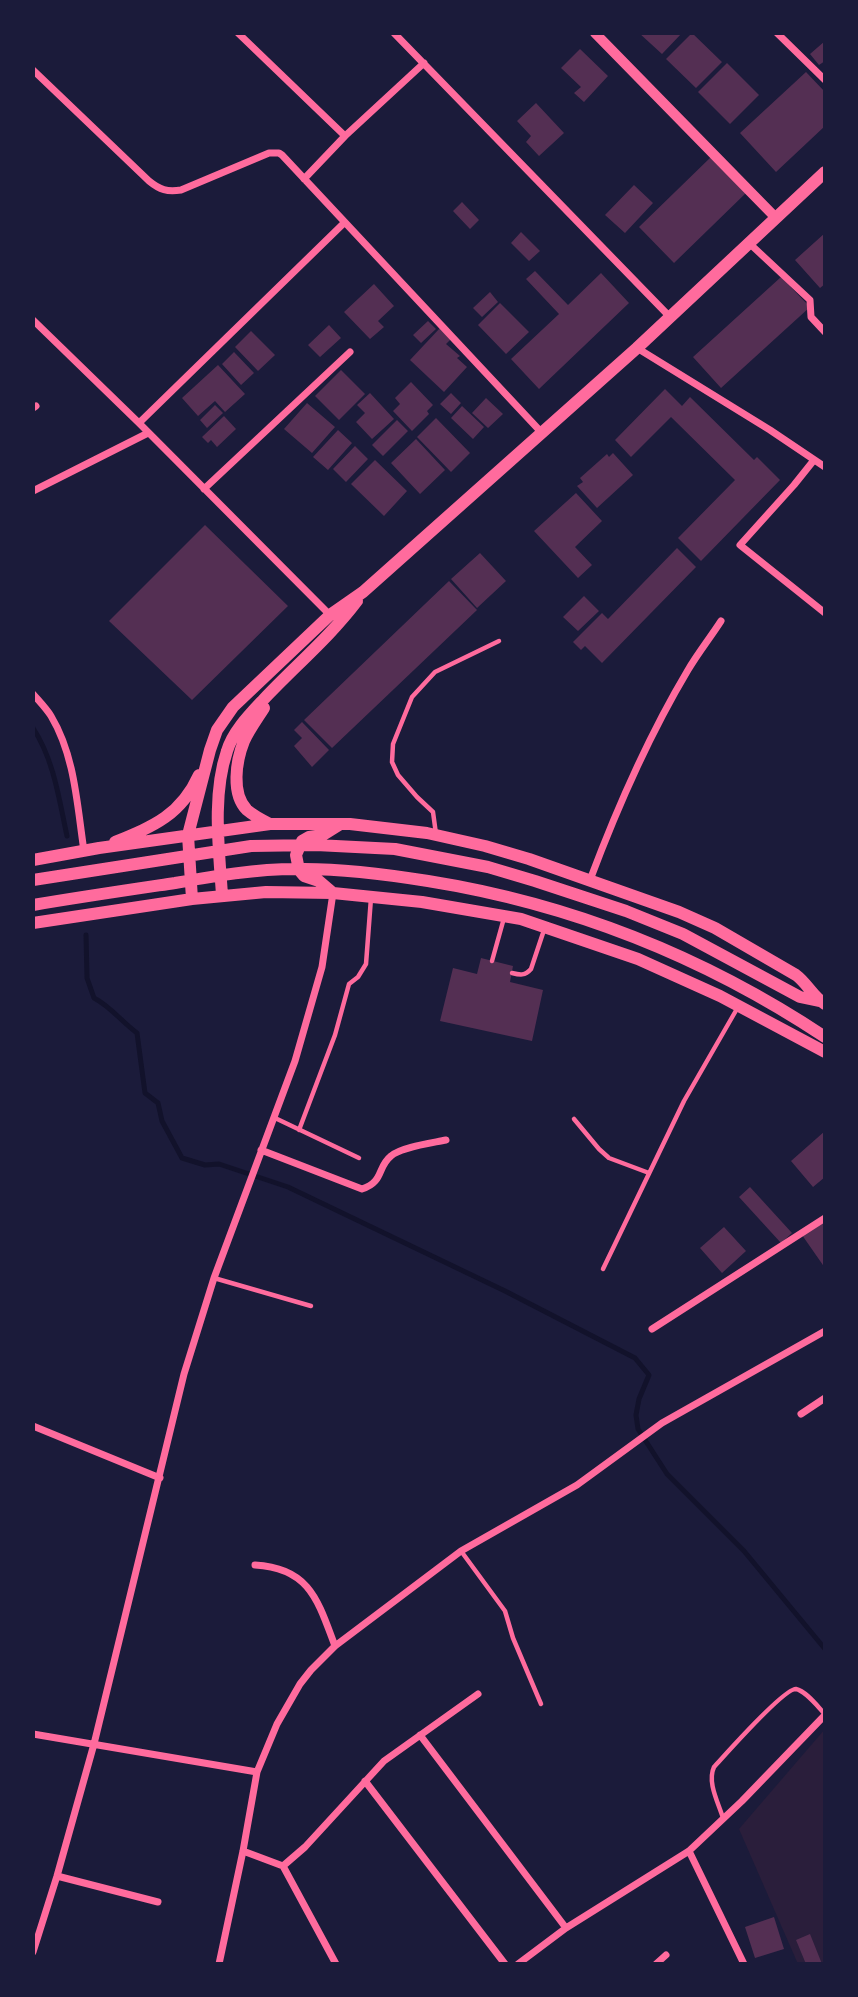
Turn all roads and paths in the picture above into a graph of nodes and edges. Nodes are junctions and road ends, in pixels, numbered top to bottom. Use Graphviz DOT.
graph roads {
  1 [pos="238,33"];
  2 [pos="394,33"];
  3 [pos="595,33"];
  4 [pos="777,33"];
  5 [pos="424,63"];
  6 [pos="33,70"];
  7 [pos="825,80"];
  8 [pos="345,136"];
  9 [pos="825,173"];
  10 [pos="304,179"];
  11 [pos="776,218"];
  12 [pos="344,223"];
  13 [pos="749,243"];
  14 [pos="670,317"];
  15 [pos="33,320"];
  16 [pos="825,332"];
  17 [pos="637,348"];
  18 [pos="350,352"];
  19 [pos="139,423"];
  20 [pos="148,433"];
  21 [pos="542,433"];
  22 [pos="814,460"];
  23 [pos="825,467"];
  24 [pos="204,489"];
  25 [pos="33,491"];
  26 [pos="363,593"];
  27 [pos="825,613"];
  28 [pos="330,615"];
  29 [pos="722,621"];
  30 [pos="499,641"];
  31 [pos="279,684"];
  32 [pos="33,694"];
  33 [pos="210,750"];
  34 [pos="270,824"];
  35 [pos="341,824"];
  36 [pos="217,830"];
  37 [pos="188,835"];
  38 [pos="436,835"];
  39 [pos="99,848"];
  40 [pos="84,851"];
  41 [pos="38,859"];
  42 [pos="33,880"];
  43 [pos="590,880"];
  44 [pos="333,893"];
  45 [pos="222,895"];
  46 [pos="371,897"];
  47 [pos="191,899"];
  48 [pos="33,905"];
  49 [pos="504,916"];
  50 [pos="50,921"];
  51 [pos="33,923"];
  52 [pos="545,927"];
  53 [pos="492,961"];
  54 [pos="512,973"];
  55 [pos="822,1002"];
  56 [pos="739,1006"];
  57 [pos="825,1037"];
  58 [pos="825,1052"];
  59 [pos="274,1118"];
  60 [pos="574,1119"];
  61 [pos="299,1130"];
  62 [pos="446,1140"];
  63 [pos="261,1150"];
  64 [pos="359,1158"];
  65 [pos="649,1173"];
  66 [pos="825,1217"];
  67 [pos="603,1269"];
  68 [pos="214,1278"];
  69 [pos="311,1306"];
  70 [pos="652,1329"];
  71 [pos="825,1331"];
  72 [pos="825,1398"];
  73 [pos="801,1414"];
  74 [pos="33,1426"];
  75 [pos="160,1478"];
  76 [pos="461,1551"];
  77 [pos="255,1565"];
  78 [pos="334,1646"];
  79 [pos="478,1694"];
  80 [pos="541,1704"];
  81 [pos="825,1714"];
  82 [pos="33,1734"];
  83 [pos="420,1735"];
  84 [pos="94,1744"];
  85 [pos="257,1772"];
  86 [pos="365,1781"];
  87 [pos="723,1819"];
  88 [pos="243,1851"];
  89 [pos="689,1851"];
  90 [pos="283,1866"];
  91 [pos="57,1876"];
  92 [pos="158,1902"];
  93 [pos="566,1928"];
  94 [pos="33,1952"];
  95 [pos="666,1955"];
  96 [pos="219,1964"];
  97 [pos="336,1964"];
  98 [pos="505,1964"];
  99 [pos="518,1964"];
  100 [pos="656,1964"];
  101 [pos="744,1964"];
  1 -- 8 [label="street"];
  2 -- 5 [label="street"];
  3 -- 11 [label="street"];
  4 -- 7 [label="street"];
  5 -- 8 [label="street"];
  5 -- 14 [label="street"];
  6 -- 10 [label="street"];
  8 -- 10 [label="street"];
  9 -- 11 [label="main road"];
  10 -- 12 [label="street"];
  11 -- 13 [label="main road"];
  12 -- 19 [label="street"];
  12 -- 21 [label="street"];
  13 -- 14 [label="main road"];
  13 -- 16 [label="street"];
  14 -- 17 [label="main road"];
  15 -- 19 [label="street"];
  17 -- 21 [label="main road"];
  17 -- 22 [label="street"];
  18 -- 24 [label="street"];
  19 -- 20 [label="street"];
  20 -- 24 [label="street"];
  20 -- 25 [label="street"];
  21 -- 26 [label="main road"];
  22 -- 23 [label="street"];
  22 -- 27 [label="street"];
  24 -- 28 [label="street"];
  26 -- 28 [label="main road"];
  26 -- 31 [label="main road"];
  28 -- 33 [label="main road"];
  29 -- 43 [label="street"];
  30 -- 38 [label="lane"];
  31 -- 34 [label="main road"];
  31 -- 36 [label="main road"];
  32 -- 40 [label="street"];
  33 -- 37 [label="main road"];
  33 -- 39 [label="main road"];
  34 -- 35 [label="main road"];
  34 -- 36 [label="main road"];
  35 -- 38 [label="main road"];
  35 -- 44 [label="main road"];
  36 -- 37 [label="main road"];
  36 -- 45 [label="main road"];
  37 -- 39 [label="main road"];
  37 -- 47 [label="main road"];
  38 -- 43 [label="main road"];
  39 -- 40 [label="main road"];
  40 -- 41 [label="main road"];
  41 -- 50 [label="main road"];
  42 -- 55 [label="main road"];
  43 -- 55 [label="main road"];
  44 -- 45 [label="main road"];
  44 -- 46 [label="main road"];
  44 -- 59 [label="street"];
  45 -- 47 [label="main road"];
  46 -- 49 [label="main road"];
  46 -- 61 [label="lane"];
  47 -- 50 [label="main road"];
  48 -- 57 [label="main road"];
  49 -- 52 [label="main road"];
  49 -- 53 [label="lane"];
  50 -- 51 [label="main road"];
  52 -- 54 [label="lane"];
  52 -- 56 [label="main road"];
  56 -- 58 [label="main road"];
  56 -- 65 [label="lane"];
  59 -- 61 [label="lane"];
  59 -- 63 [label="street"];
  60 -- 65 [label="lane"];
  61 -- 64 [label="lane"];
  62 -- 63 [label="street"];
  63 -- 68 [label="street"];
  65 -- 67 [label="lane"];
  66 -- 70 [label="street"];
  68 -- 69 [label="lane"];
  68 -- 75 [label="street"];
  71 -- 76 [label="street"];
  72 -- 73 [label="street"];
  74 -- 75 [label="street"];
  75 -- 84 [label="street"];
  76 -- 78 [label="street"];
  76 -- 80 [label="lane"];
  77 -- 78 [label="street"];
  78 -- 85 [label="street"];
  79 -- 83 [label="street"];
  81 -- 87 [label="street"];
  81 -- 87 [label="lane"];
  82 -- 84 [label="street"];
  83 -- 86 [label="street"];
  83 -- 93 [label="street"];
  84 -- 85 [label="street"];
  84 -- 91 [label="street"];
  85 -- 88 [label="street"];
  86 -- 90 [label="street"];
  86 -- 98 [label="street"];
  87 -- 89 [label="street"];
  88 -- 90 [label="street"];
  88 -- 96 [label="street"];
  89 -- 93 [label="street"];
  89 -- 101 [label="street"];
  90 -- 97 [label="street"];
  91 -- 92 [label="street"];
  91 -- 94 [label="street"];
  93 -- 99 [label="street"];
  95 -- 100 [label="street"];
}
